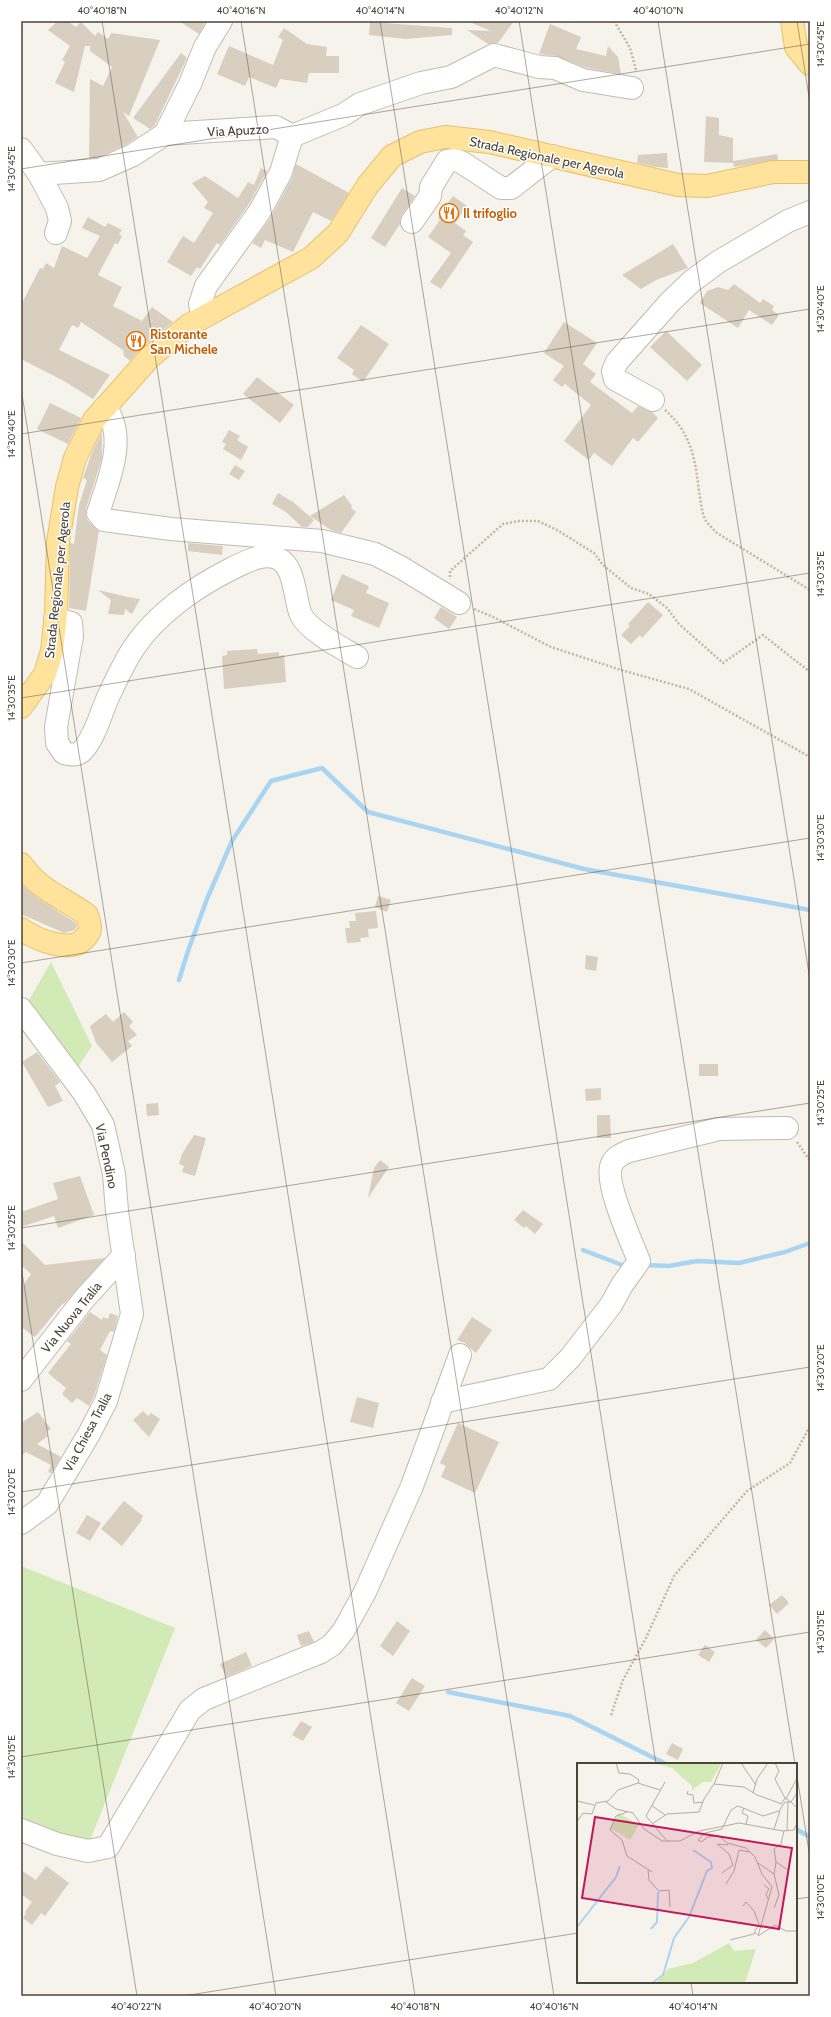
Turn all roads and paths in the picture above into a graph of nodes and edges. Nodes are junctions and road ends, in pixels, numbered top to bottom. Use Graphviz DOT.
graph roads {
  1 [pos="221,21"];
  2 [pos="614,21"];
  3 [pos="792,21"];
  4 [pos="810,64"];
  5 [pos="632,88"];
  6 [pos="165,134"];
  7 [pos="292,136"];
  8 [pos="21,149"];
  9 [pos="552,156"];
  10 [pos="810,172"];
  11 [pos="39,174"];
  12 [pos="810,212"];
  13 [pos="412,222"];
  14 [pos="56,233"];
  15 [pos="202,317"];
  16 [pos="653,400"];
  17 [pos="105,407"];
  18 [pos="810,590"];
  19 [pos="459,603"];
  20 [pos="55,618"];
  21 [pos="356,657"];
  22 [pos="810,672"];
  23 [pos="21,707"];
  24 [pos="810,757"];
  25 [pos="21,864"];
  26 [pos="21,929"];
  27 [pos="21,1008"];
  28 [pos="787,1128"];
  29 [pos="810,1161"];
  30 [pos="124,1255"];
  31 [pos="460,1355"];
  32 [pos="21,1380"];
  33 [pos="442,1402"];
  34 [pos="810,1426"];
  35 [pos="21,1523"];
  36 [pos="611,1716"];
  37 [pos="21,1830"];
  1 -- 6 [label="street"];
  2 -- 5 [label="path"];
  3 -- 4 [label="main road"];
  5 -- 7 [label="street"];
  6 -- 7 [label="street, Via Apuzzo"];
  6 -- 11 [label="street"];
  7 -- 15 [label="street"];
  8 -- 11 [label="street"];
  9 -- 10 [label="main road, Strada Regionale per Agerola"];
  9 -- 13 [label="street"];
  9 -- 15 [label="main road, Strada Regionale per Agerola"];
  11 -- 14 [label="street"];
  12 -- 16 [label="street"];
  15 -- 17 [label="main road, Strada Regionale per Agerola"];
  16 -- 18 [label="path"];
  17 -- 19 [label="street"];
  17 -- 20 [label="main road, Strada Regionale per Agerola"];
  19 -- 22 [label="path"];
  19 -- 24 [label="path"];
  20 -- 21 [label="street"];
  20 -- 23 [label="main road, Strada Regionale per Agerola"];
  25 -- 26 [label="main road"];
  27 -- 30 [label="street, Via Pendino"];
  28 -- 29 [label="path"];
  28 -- 33 [label="street"];
  30 -- 32 [label="street, Via Nuova Tralia"];
  30 -- 35 [label="street, Via Chiesa Tralia"];
  31 -- 33 [label="street"];
  33 -- 37 [label="street"];
  34 -- 36 [label="path"];
}
